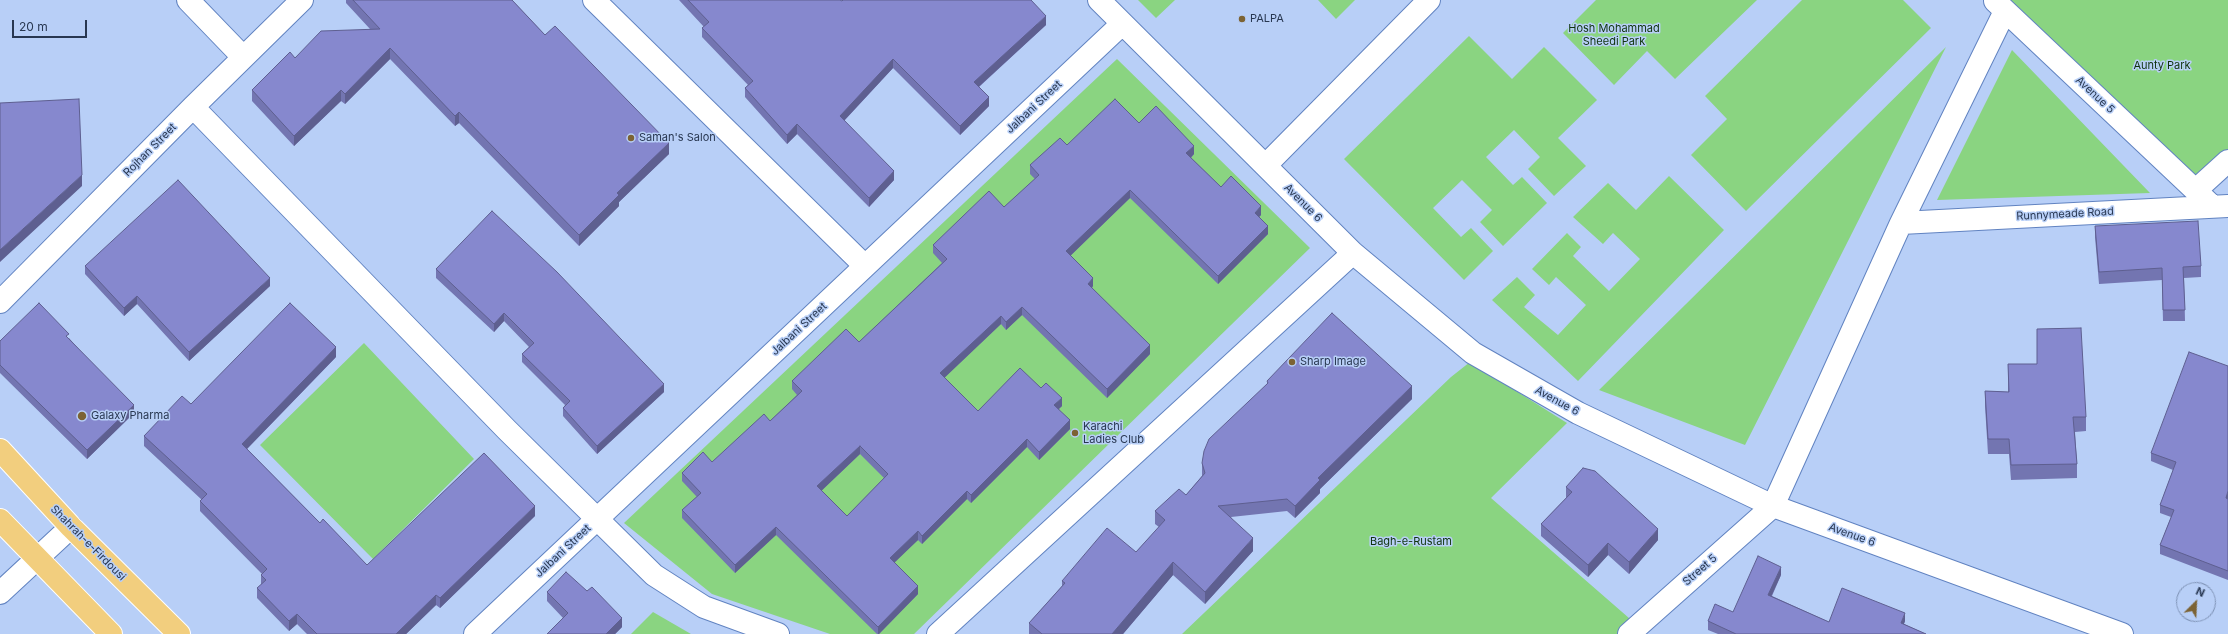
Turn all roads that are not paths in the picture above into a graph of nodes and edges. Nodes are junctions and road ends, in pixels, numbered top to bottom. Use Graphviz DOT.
graph roads {
  1 [pos="188,0"];
  2 [pos="302,0"];
  3 [pos="594,0"];
  4 [pos="1099,0"];
  5 [pos="1429,0"];
  6 [pos="2000,5"];
  7 [pos="1122,24"];
  8 [pos="243,57"];
  9 [pos="193,107"];
  10 [pos="2228,161"];
  11 [pos="1266,165"];
  12 [pos="2196,190"];
  13 [pos="2220,206"];
  14 [pos="1901,223"];
  15 [pos="1353,253"];
  16 [pos="865,266"];
  17 [pos="0,302"];
  18 [pos="0,450"];
  19 [pos="1772,506"];
  20 [pos="0,520"];
  21 [pos="596,520"];
  22 [pos="71,527"];
  23 [pos="37,559"];
  24 [pos="0,593"];
  25 [pos="111,634"];
  26 [pos="179,634"];
  27 [pos="475,634"];
  28 [pos="778,634"];
  29 [pos="938,634"];
  30 [pos="1629,634"];
  31 [pos="2122,634"];
  1 -- 8 [label="street"];
  2 -- 8 [label="street, Rojhan Street"];
  3 -- 16 [label="street"];
  4 -- 7 [label="street, Avenue 6"];
  5 -- 11 [label="street"];
  6 -- 12 [label="street, Avenue 5"];
  6 -- 14 [label="street"];
  7 -- 11 [label="street, Avenue 6"];
  7 -- 16 [label="street, Jalbani Street"];
  8 -- 9 [label="street, Rojhan Street"];
  9 -- 17 [label="street, Rojhan Street"];
  9 -- 21 [label="street"];
  10 -- 12 [label="street"];
  11 -- 15 [label="street, Avenue 6"];
  12 -- 13 [label="street, Avenue 5"];
  13 -- 14 [label="street, Runnymeade Road"];
  14 -- 19 [label="street"];
  15 -- 19 [label="street, Avenue 6"];
  15 -- 29 [label="street"];
  16 -- 21 [label="street, Jalbani Street"];
  18 -- 22 [label="main road, Shahrah-e-Firdousi"];
  19 -- 30 [label="street, Street 5"];
  19 -- 31 [label="street, Avenue 6"];
  20 -- 23 [label="main road"];
  21 -- 27 [label="street, Jalbani Street"];
  21 -- 28 [label="street"];
  22 -- 23 [label="street"];
  22 -- 26 [label="main road, Shahrah-e-Firdousi"];
  23 -- 24 [label="street"];
  23 -- 25 [label="main road"];
}
